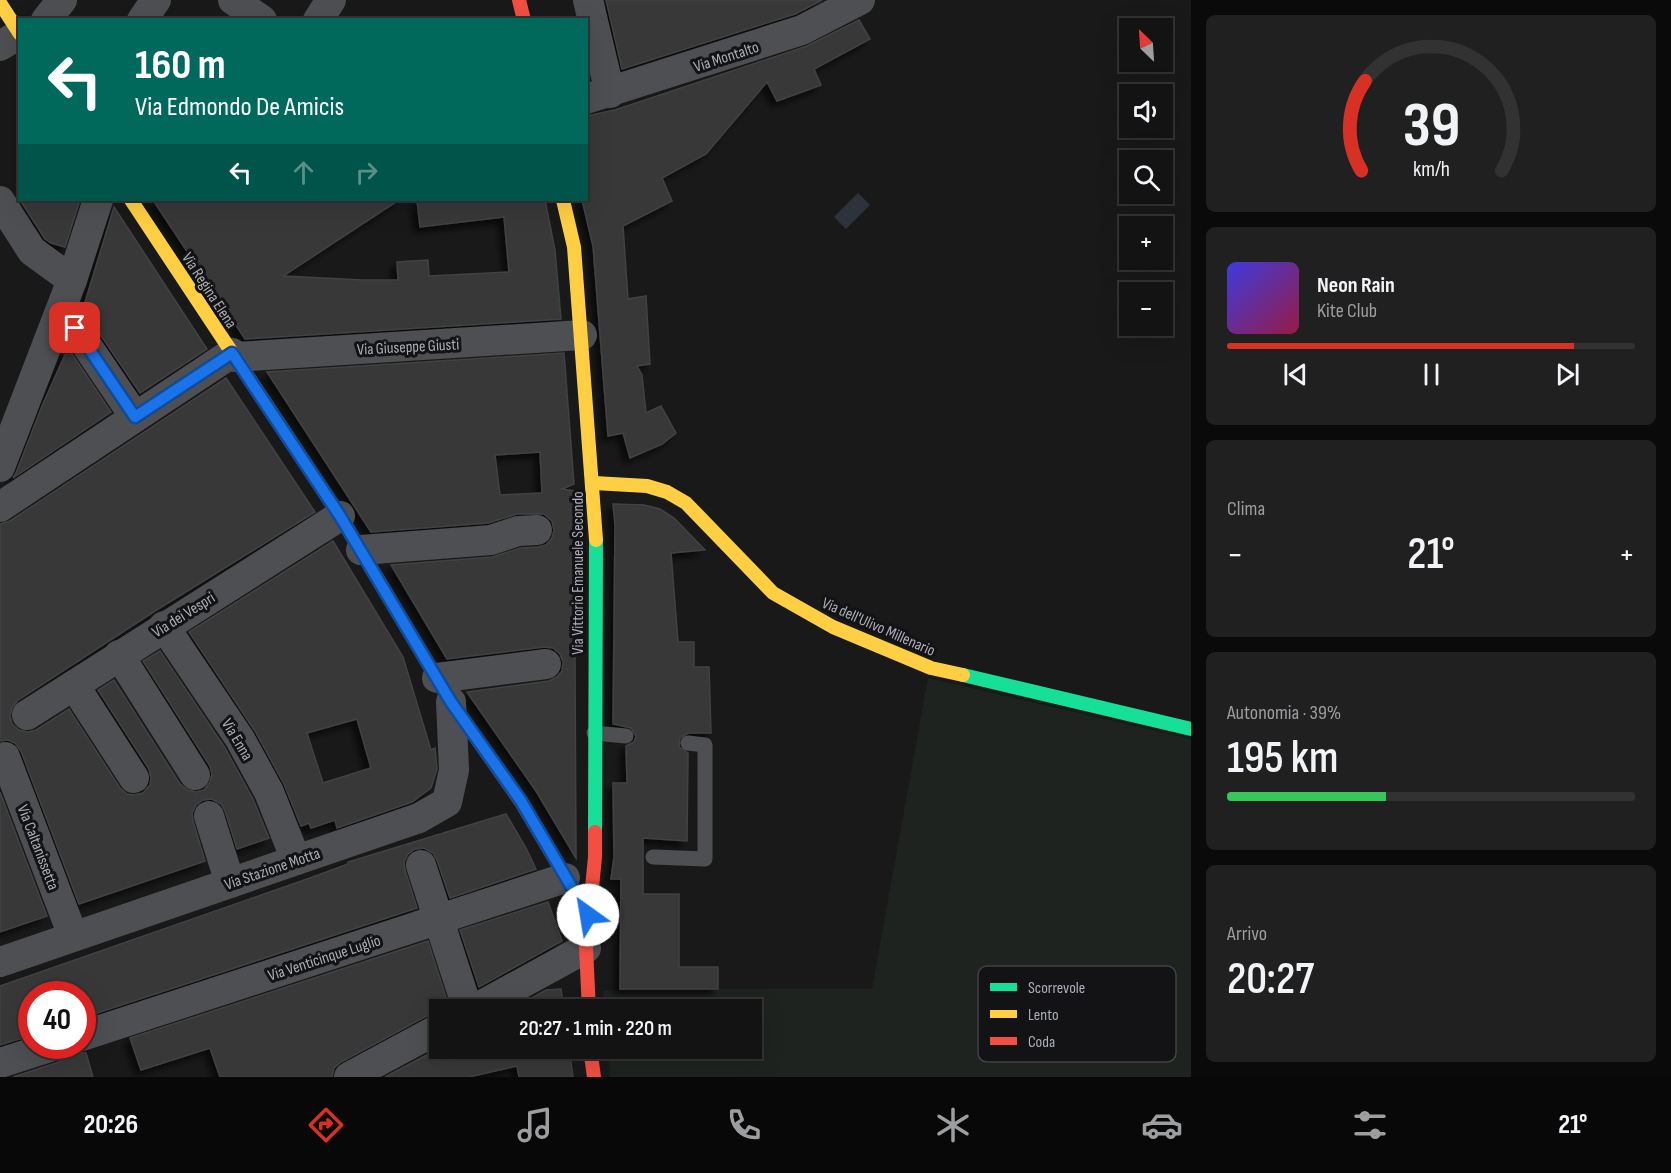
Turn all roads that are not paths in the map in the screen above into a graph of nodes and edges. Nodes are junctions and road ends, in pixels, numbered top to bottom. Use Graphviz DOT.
graph roads {
  1 [pos="62,0"];
  2 [pos="156,0"];
  3 [pos="232,0"];
  4 [pos="331,0"];
  5 [pos="519,0"];
  6 [pos="588,0"];
  7 [pos="860,0"];
  8 [pos="0,3"];
  9 [pos="48,18"];
  10 [pos="143,18"];
  11 [pos="258,18"];
  12 [pos="319,18"];
  13 [pos="524,18"];
  14 [pos="18,31"];
  15 [pos="18,35"];
  16 [pos="0,46"];
  17 [pos="598,96"];
  18 [pos="0,201"];
  19 [pos="98,201"];
  20 [pos="132,201"];
  21 [pos="563,201"];
  22 [pos="72,280"];
  23 [pos="57,320"];
  24 [pos="582,335"];
  25 [pos="233,355"];
  26 [pos="135,417"];
  27 [pos="0,467"];
  28 [pos="594,483"];
  29 [pos="0,507"];
  30 [pos="340,516"];
  31 [pos="537,530"];
  32 [pos="361,550"];
  33 [pos="164,626"];
  34 [pos="120,655"];
  35 [pos="546,664"];
  36 [pos="74,685"];
  37 [pos="444,690"];
  38 [pos="27,715"];
  39 [pos="1191,729"];
  40 [pos="594,733"];
  41 [pos="626,736"];
  42 [pos="688,743"];
  43 [pos="5,757"];
  44 [pos="195,775"];
  45 [pos="134,778"];
  46 [pos="209,816"];
  47 [pos="653,857"];
  48 [pos="296,860"];
  49 [pos="422,866"];
  50 [pos="565,878"];
  51 [pos="231,883"];
  52 [pos="588,915"];
  53 [pos="439,919"];
  54 [pos="73,936"];
  55 [pos="586,948"];
  56 [pos="0,962"];
  57 [pos="467,999"];
  58 [pos="491,999"];
  59 [pos="588,999"];
  60 [pos="96,1031"];
  61 [pos="429,1034"];
  62 [pos="18,1057"];
  63 [pos="592,1059"];
  64 [pos="0,1063"];
  65 [pos="349,1077"];
  66 [pos="594,1077"];
  1 -- 9 [label="street"];
  2 -- 10 [label="street"];
  3 -- 11 [label="street"];
  4 -- 12 [label="street"];
  5 -- 13 [label="street"];
  6 -- 17 [label="street"];
  7 -- 17 [label="street, Via Montalto"];
  8 -- 14 [label="street"];
  15 -- 16 [label="street"];
  18 -- 22 [label="street"];
  19 -- 22 [label="street"];
  20 -- 25 [label="street, Via Regina Elena"];
  21 -- 24 [label="street, Via Vittorio Emanuele Secondo"];
  22 -- 23 [label="street"];
  23 -- 26 [label="street"];
  23 -- 27 [label="street"];
  24 -- 25 [label="street, Via Giuseppe Giusti"];
  24 -- 28 [label="street, Via Vittorio Emanuele Secondo"];
  25 -- 26 [label="street"];
  25 -- 30 [label="street, Via Regina Elena"];
  26 -- 29 [label="street"];
  28 -- 39 [label="street, Via dell'Ulivo Millenario"];
  28 -- 40 [label="street, Via Vittorio Emanuele Secondo"];
  30 -- 32 [label="street, Via Regina Elena"];
  30 -- 33 [label="street, Via dei Vespri"];
  31 -- 32 [label="street"];
  32 -- 37 [label="street, Via Regina Elena"];
  33 -- 34 [label="street, Via dei Vespri"];
  33 -- 48 [label="street, Via Enna"];
  34 -- 36 [label="street, Via dei Vespri"];
  34 -- 44 [label="street"];
  35 -- 37 [label="street"];
  36 -- 38 [label="street, Via dei Vespri"];
  36 -- 45 [label="street"];
  37 -- 48 [label="street, Via Stazione Motta"];
  37 -- 50 [label="street, Via Regina Elena"];
  40 -- 41 [label="lane"];
  40 -- 52 [label="street, Via Vittorio Emanuele Secondo"];
  42 -- 47 [label="lane"];
  43 -- 54 [label="street, Via Caltanissetta"];
  46 -- 51 [label="street"];
  48 -- 51 [label="street, Via Stazione Motta"];
  49 -- 53 [label="street"];
  50 -- 52 [label="street, Via Regina Elena"];
  50 -- 53 [label="street, Via Venticinque Luglio"];
  51 -- 54 [label="street, Via Stazione Motta"];
  52 -- 55 [label="street, Via Vittorio Emanuele Secondo"];
  53 -- 57 [label="street"];
  53 -- 60 [label="street, Via Venticinque Luglio"];
  54 -- 56 [label="street, Via Stazione Motta"];
  55 -- 58 [label="street"];
  55 -- 59 [label="street, Via Vittorio Emanuele Secondo"];
  61 -- 65 [label="street"];
  62 -- 64 [label="street"];
  63 -- 66 [label="street"];
}
